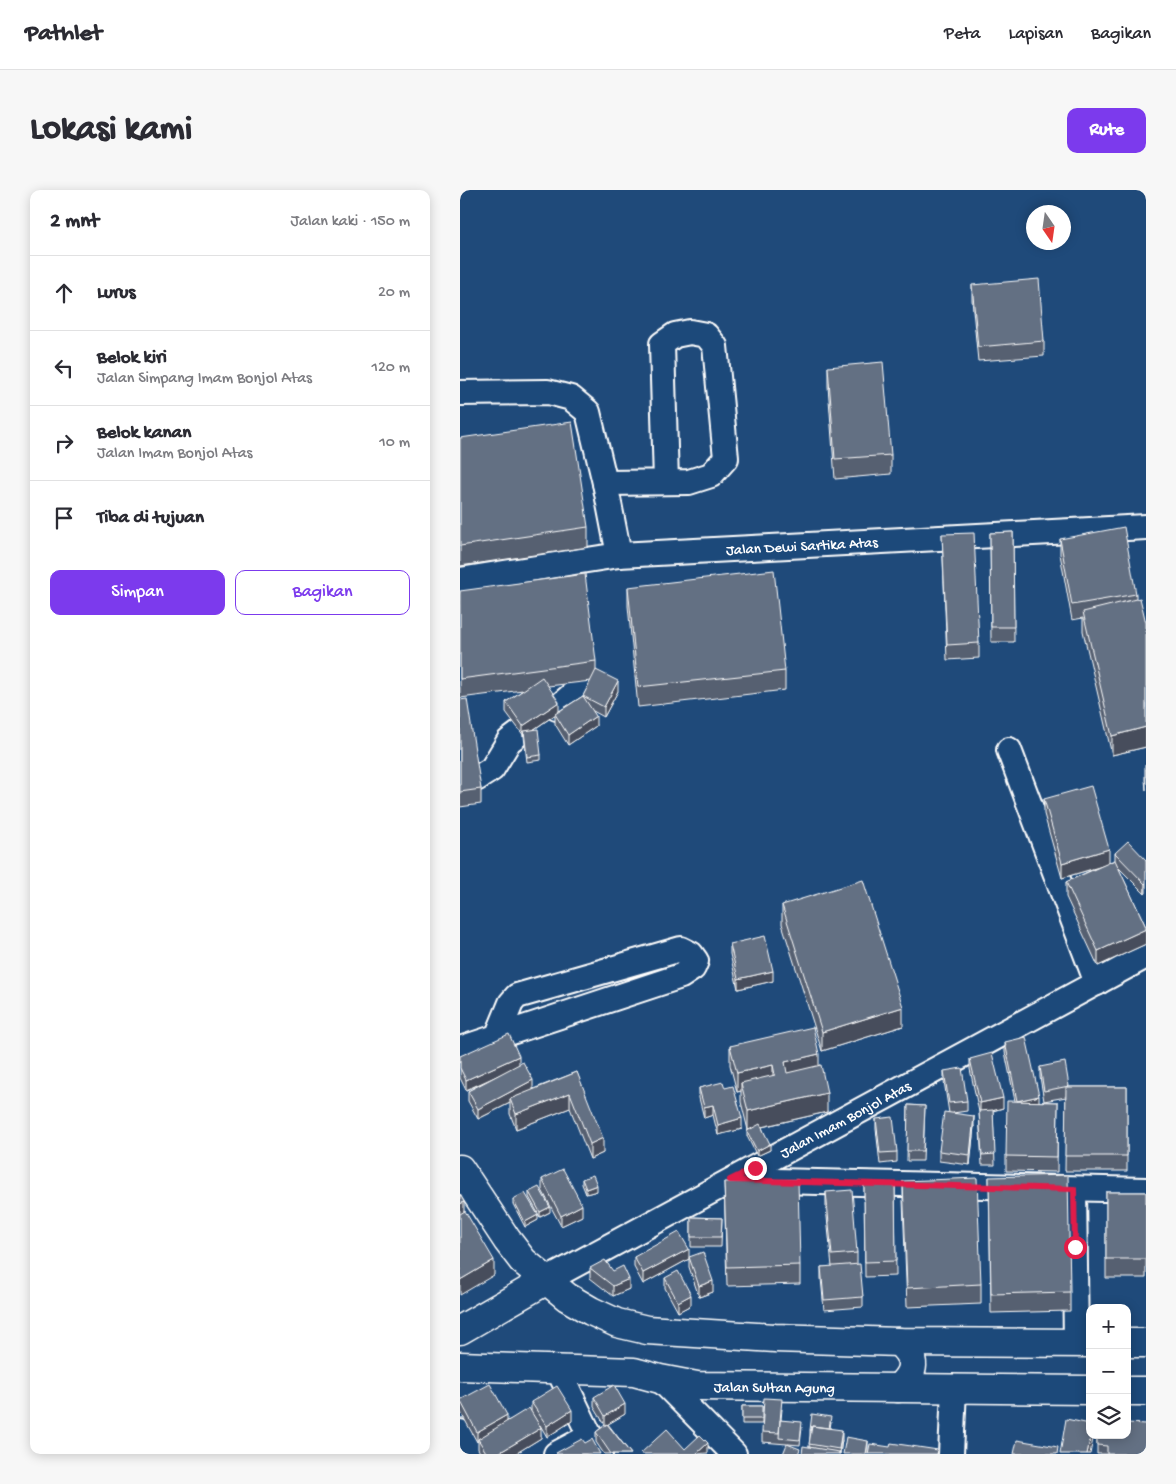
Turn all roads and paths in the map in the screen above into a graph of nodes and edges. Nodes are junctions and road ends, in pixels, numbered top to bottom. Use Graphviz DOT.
graph roads {
  1 [pos="460,393"];
  2 [pos="666,482"];
  3 [pos="605,483"];
  4 [pos="1146,527"];
  5 [pos="619,555"];
  6 [pos="460,580"];
  7 [pos="581,687"];
  8 [pos="557,708"];
  9 [pos="521,732"];
  10 [pos="1009,750"];
  11 [pos="476,779"];
  12 [pos="1146,956"];
  13 [pos="1097,983"];
  14 [pos="497,1037"];
  15 [pos="460,1049"];
  16 [pos="460,1169"];
  17 [pos="730,1180"];
  18 [pos="1074,1189"];
  19 [pos="1146,1190"];
  20 [pos="545,1281"];
  21 [pos="469,1326"];
  22 [pos="899,1342"];
  23 [pos="1083,1343"];
  24 [pos="1131,1343"];
  25 [pos="1146,1343"];
  26 [pos="472,1366"];
  27 [pos="558,1369"];
  28 [pos="660,1379"];
  29 [pos="898,1388"];
  30 [pos="954,1389"];
  31 [pos="1086,1390"];
  32 [pos="1131,1391"];
  33 [pos="1146,1391"];
  34 [pos="460,1432"];
  35 [pos="595,1445"];
  36 [pos="472,1454"];
  37 [pos="556,1454"];
  38 [pos="734,1454"];
  39 [pos="950,1454"];
  1 -- 3 [label="street"];
  2 -- 2 [label="street"];
  2 -- 3 [label="street"];
  3 -- 5 [label="street"];
  4 -- 5 [label="street, Jalan Dewi Sartika Atas"];
  5 -- 6 [label="street, Jalan Dewi Sartika Atas"];
  7 -- 8 [label="street"];
  9 -- 11 [label="street"];
  10 -- 13 [label="street"];
  12 -- 13 [label="street, Jalan Imam Bonjol Atas"];
  13 -- 17 [label="street, Jalan Imam Bonjol Atas"];
  14 -- 14 [label="street"];
  14 -- 15 [label="street"];
  16 -- 20 [label="main road"];
  17 -- 18 [label="street"];
  17 -- 20 [label="street, Jalan Imam Bonjol Atas"];
  18 -- 19 [label="street"];
  18 -- 23 [label="street"];
  20 -- 21 [label="main road"];
  20 -- 22 [label="main road"];
  21 -- 26 [label="main road"];
  22 -- 23 [label="main road"];
  22 -- 29 [label="main road"];
  24 -- 25 [label="main road"];
  26 -- 27 [label="main road, Jalan Sultan Agung"];
  27 -- 28 [label="main road, Jalan Sultan Agung"];
  27 -- 35 [label="street"];
  28 -- 29 [label="main road, Jalan Sultan Agung"];
  28 -- 38 [label="street"];
  29 -- 30 [label="main road, Jalan Sultan Agung"];
  30 -- 31 [label="main road, Jalan Sultan Agung"];
  30 -- 39 [label="street"];
  32 -- 33 [label="main road"];
  34 -- 36 [label="street"];
  35 -- 37 [label="street"];
}
